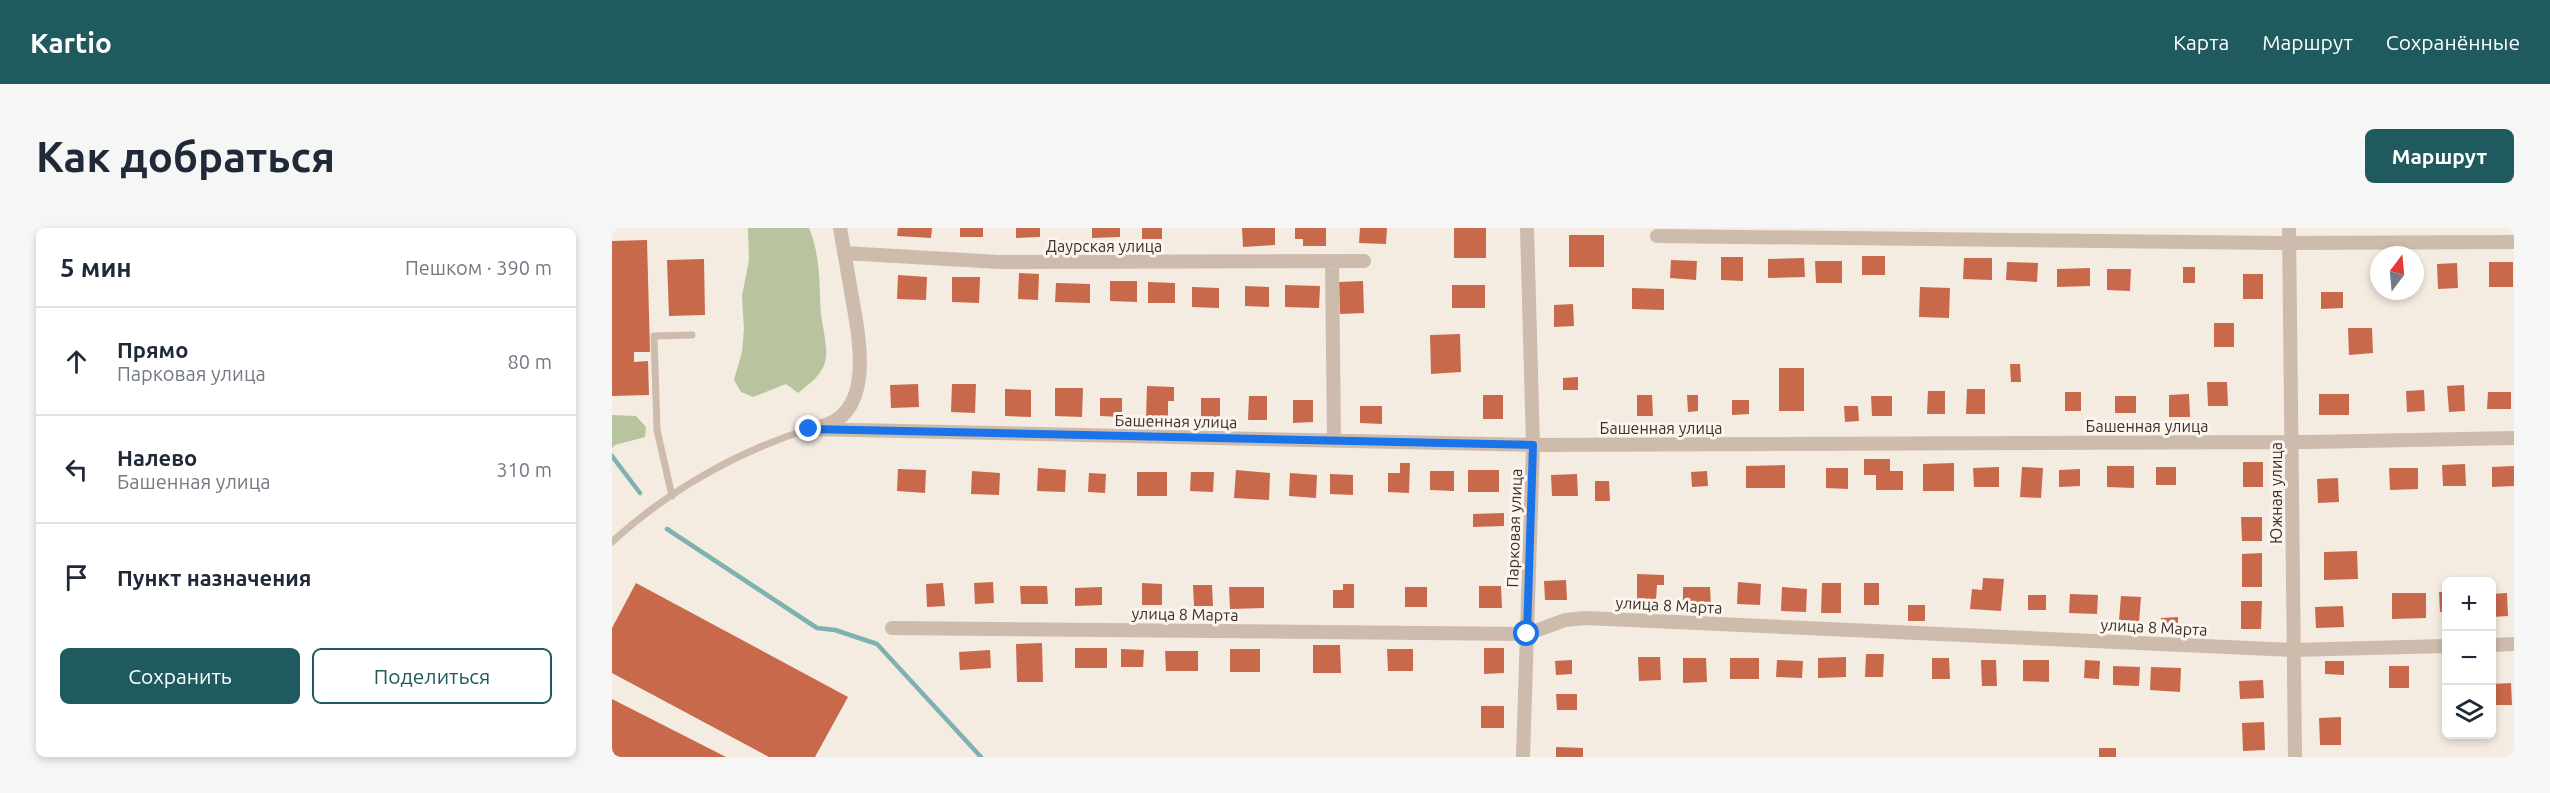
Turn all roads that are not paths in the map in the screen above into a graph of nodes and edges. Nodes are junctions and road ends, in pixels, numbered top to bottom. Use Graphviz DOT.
graph roads {
  1 [pos="840,228"];
  2 [pos="1527,228"];
  3 [pos="2289,228"];
  4 [pos="1657,236"];
  5 [pos="2514,242"];
  6 [pos="2289,243"];
  7 [pos="844,253"];
  8 [pos="1364,261"];
  9 [pos="1332,262"];
  10 [pos="692,335"];
  11 [pos="809,429"];
  12 [pos="2514,438"];
  13 [pos="1334,441"];
  14 [pos="2292,442"];
  15 [pos="1533,445"];
  16 [pos="672,496"];
  17 [pos="612,542"];
  18 [pos="892,628"];
  19 [pos="1527,634"];
  20 [pos="2514,644"];
  21 [pos="2496,645"];
  22 [pos="2442,646"];
  23 [pos="2293,650"];
  24 [pos="1524,757"];
  25 [pos="2295,757"];
  1 -- 7 [label="street"];
  2 -- 15 [label="street, Парковая улица"];
  3 -- 6 [label="street, Южная улица"];
  4 -- 6 [label="street"];
  5 -- 6 [label="street"];
  6 -- 14 [label="street, Южная улица"];
  7 -- 9 [label="street, Даурская улица"];
  7 -- 11 [label="street"];
  8 -- 9 [label="street, Даурская улица"];
  9 -- 13 [label="street"];
  10 -- 16 [label="lane"];
  11 -- 13 [label="street, Башенная улица"];
  11 -- 16 [label="lane"];
  12 -- 14 [label="street, Башенная улица"];
  13 -- 15 [label="street, Башенная улица"];
  14 -- 15 [label="street, Башенная улица"];
  14 -- 23 [label="street, Южная улица"];
  15 -- 19 [label="street, Парковая улица"];
  16 -- 17 [label="lane"];
  18 -- 19 [label="street, улица 8 Марта"];
  19 -- 23 [label="street, улица 8 Марта"];
  19 -- 24 [label="street, Парковая улица"];
  20 -- 21 [label="street"];
  22 -- 23 [label="street, улица 8 Марта"];
  23 -- 25 [label="street, Южная улица"];
}
